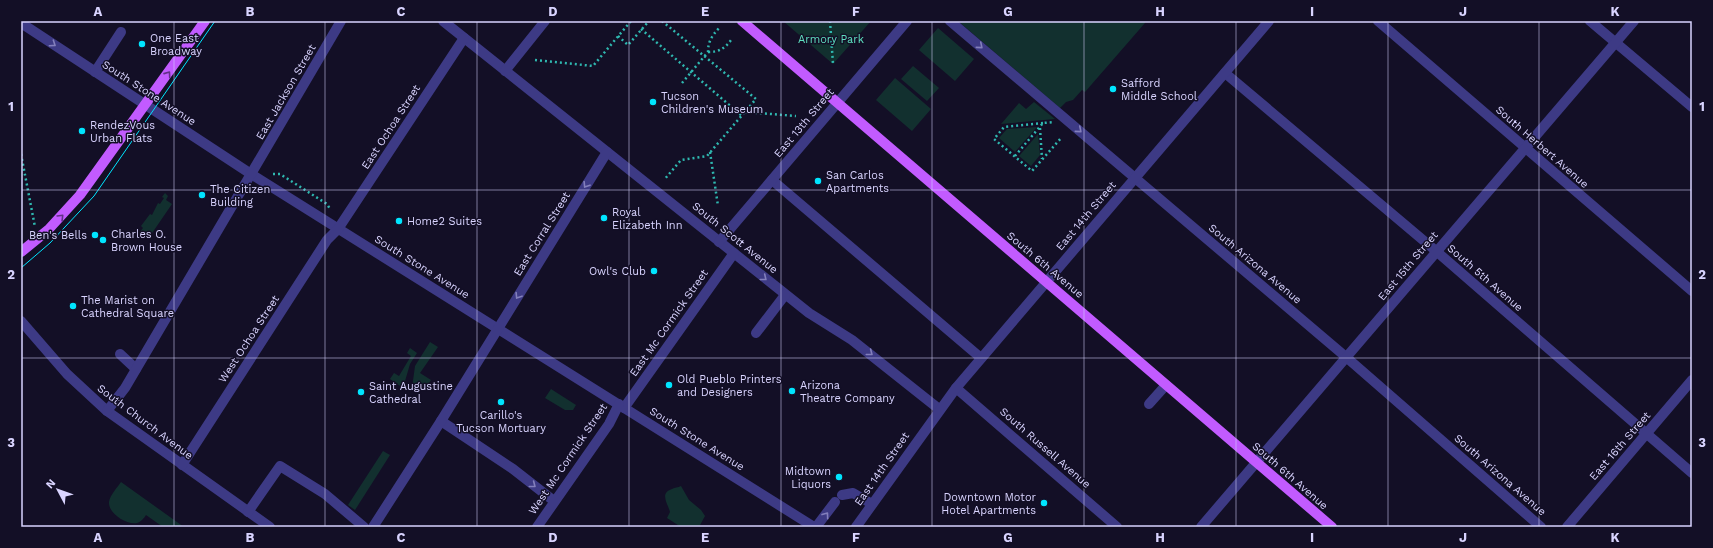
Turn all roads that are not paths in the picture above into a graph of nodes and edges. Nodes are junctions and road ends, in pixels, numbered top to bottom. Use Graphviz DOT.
graph roads {
  1 [pos="205,21"];
  2 [pos="341,21"];
  3 [pos="443,21"];
  4 [pos="545,21"];
  5 [pos="742,21"];
  6 [pos="907,21"];
  7 [pos="950,21"];
  8 [pos="1269,21"];
  9 [pos="1378,21"];
  10 [pos="1590,21"];
  11 [pos="1634,21"];
  12 [pos="21,22"];
  13 [pos="122,32"];
  14 [pos="464,38"];
  15 [pos="1615,42"];
  16 [pos="505,71"];
  17 [pos="95,72"];
  18 [pos="1225,73"];
  19 [pos="837,102"];
  20 [pos="145,106"];
  21 [pos="1692,107"];
  22 [pos="1524,148"];
  23 [pos="607,152"];
  24 [pos="251,174"];
  25 [pos="1135,178"];
  26 [pos="772,180"];
  27 [pos="338,229"];
  28 [pos="719,242"];
  29 [pos="1436,251"];
  30 [pos="21,252"];
  31 [pos="734,254"];
  32 [pos="1046,281"];
  33 [pos="1692,291"];
  34 [pos="786,295"];
  35 [pos="21,320"];
  36 [pos="498,328"];
  37 [pos="756,333"];
  38 [pos="120,354"];
  39 [pos="981,358"];
  40 [pos="1346,358"];
  41 [pos="136,369"];
  42 [pos="1692,380"];
  43 [pos="1166,385"];
  44 [pos="956,388"];
  45 [pos="1149,404"];
  46 [pos="622,406"];
  47 [pos="939,409"];
  48 [pos="107,411"];
  49 [pos="441,422"];
  50 [pos="1647,434"];
  51 [pos="1257,463"];
  52 [pos="182,465"];
  53 [pos="1692,473"];
  54 [pos="554,501"];
  55 [pos="872,504"];
  56 [pos="248,512"];
  57 [pos="270,527"];
  58 [pos="364,527"];
  59 [pos="373,527"];
  60 [pos="537,527"];
  61 [pos="815,527"];
  62 [pos="856,527"];
  63 [pos="1118,527"];
  64 [pos="1202,527"];
  65 [pos="1332,527"];
  66 [pos="1541,527"];
  67 [pos="1567,527"];
  20 -- 1 [label="main road, one-way"];
  2 -- 24 [label="street, East Jackson Street"];
  3 -- 14 [label="street, South Scott Avenue"];
  4 -- 16 [label="street"];
  5 -- 19 [label="main road, South 6th Avenue"];
  6 -- 19 [label="street, East 13th Street"];
  7 -- 25 [label="street, South Arizona Avenue, one-way"];
  8 -- 18 [label="street, East 14th Street"];
  9 -- 22 [label="street, South Herbert Avenue"];
  10 -- 15 [label="street"];
  11 -- 15 [label="street, East 15th Street"];
  12 -- 17 [label="street, South Stone Avenue, one-way"];
  13 -- 17 [label="street"];
  14 -- 16 [label="street, South Scott Avenue"];
  14 -- 27 [label="street, East Ochoa Street"];
  15 -- 21 [label="street"];
  15 -- 22 [label="street, East 15th Street"];
  16 -- 23 [label="street, South Scott Avenue"];
  17 -- 20 [label="street, South Stone Avenue"];
  18 -- 25 [label="street, East 14th Street"];
  18 -- 29 [label="street, South 5th Avenue"];
  19 -- 26 [label="street, East 13th Street"];
  19 -- 32 [label="main road, South 6th Avenue"];
  20 -- 24 [label="street, South Stone Avenue"];
  30 -- 20 [label="main road, one-way"];
  22 -- 29 [label="street, East 15th Street"];
  22 -- 33 [label="street, South Herbert Avenue"];
  23 -- 28 [label="street, South Scott Avenue"];
  23 -- 36 [label="street, East Corral Street, one-way"];
  24 -- 27 [label="street, South Stone Avenue"];
  24 -- 41 [label="street, East Jackson Street"];
  25 -- 32 [label="street, East 14th Street"];
  25 -- 40 [label="street, South Arizona Avenue"];
  26 -- 28 [label="street, East 13th Street"];
  26 -- 39 [label="street"];
  27 -- 36 [label="street, South Stone Avenue"];
  27 -- 52 [label="street, West Ochoa Street"];
  28 -- 31 [label="street, South Scott Avenue"];
  29 -- 40 [label="street, East 15th Street"];
  29 -- 50 [label="street, South 5th Avenue"];
  31 -- 34 [label="street, South Scott Avenue, one-way"];
  31 -- 46 [label="street, East Mc Cormick Street"];
  32 -- 39 [label="street, East 14th Street"];
  32 -- 43 [label="main road, South 6th Avenue"];
  34 -- 37 [label="street"];
  34 -- 47 [label="street, South Scott Avenue, one-way"];
  35 -- 48 [label="street, South Church Avenue"];
  36 -- 46 [label="street, South Stone Avenue"];
  36 -- 49 [label="street, East Corral Street"];
  38 -- 41 [label="street"];
  39 -- 44 [label="street, East 14th Street"];
  40 -- 51 [label="street, East 15th Street"];
  40 -- 66 [label="street, South Arizona Avenue"];
  41 -- 48 [label="street, East Jackson Street"];
  42 -- 50 [label="street, East 16th Street"];
  43 -- 45 [label="street"];
  43 -- 51 [label="main road, South 6th Avenue"];
  44 -- 47 [label="street, East 14th Street"];
  44 -- 63 [label="street, South Russell Avenue"];
  46 -- 54 [label="street, West Mc Cormick Street"];
  46 -- 61 [label="street, South Stone Avenue"];
  47 -- 55 [label="street, East 14th Street"];
  48 -- 52 [label="street, South Church Avenue"];
  49 -- 54 [label="street, one-way"];
  49 -- 59 [label="street, East Corral Street"];
  50 -- 53 [label="street, South 5th Avenue"];
  50 -- 67 [label="street, East 16th Street"];
  51 -- 64 [label="street, East 15th Street"];
  51 -- 65 [label="main road, South 6th Avenue"];
  52 -- 56 [label="street, South Church Avenue"];
  54 -- 60 [label="street, West Mc Cormick Street"];
  61 -- 55 [label="street, one-way"];
  55 -- 62 [label="street, East 14th Street"];
  56 -- 57 [label="street, South Church Avenue"];
  56 -- 58 [label="street"];
}
